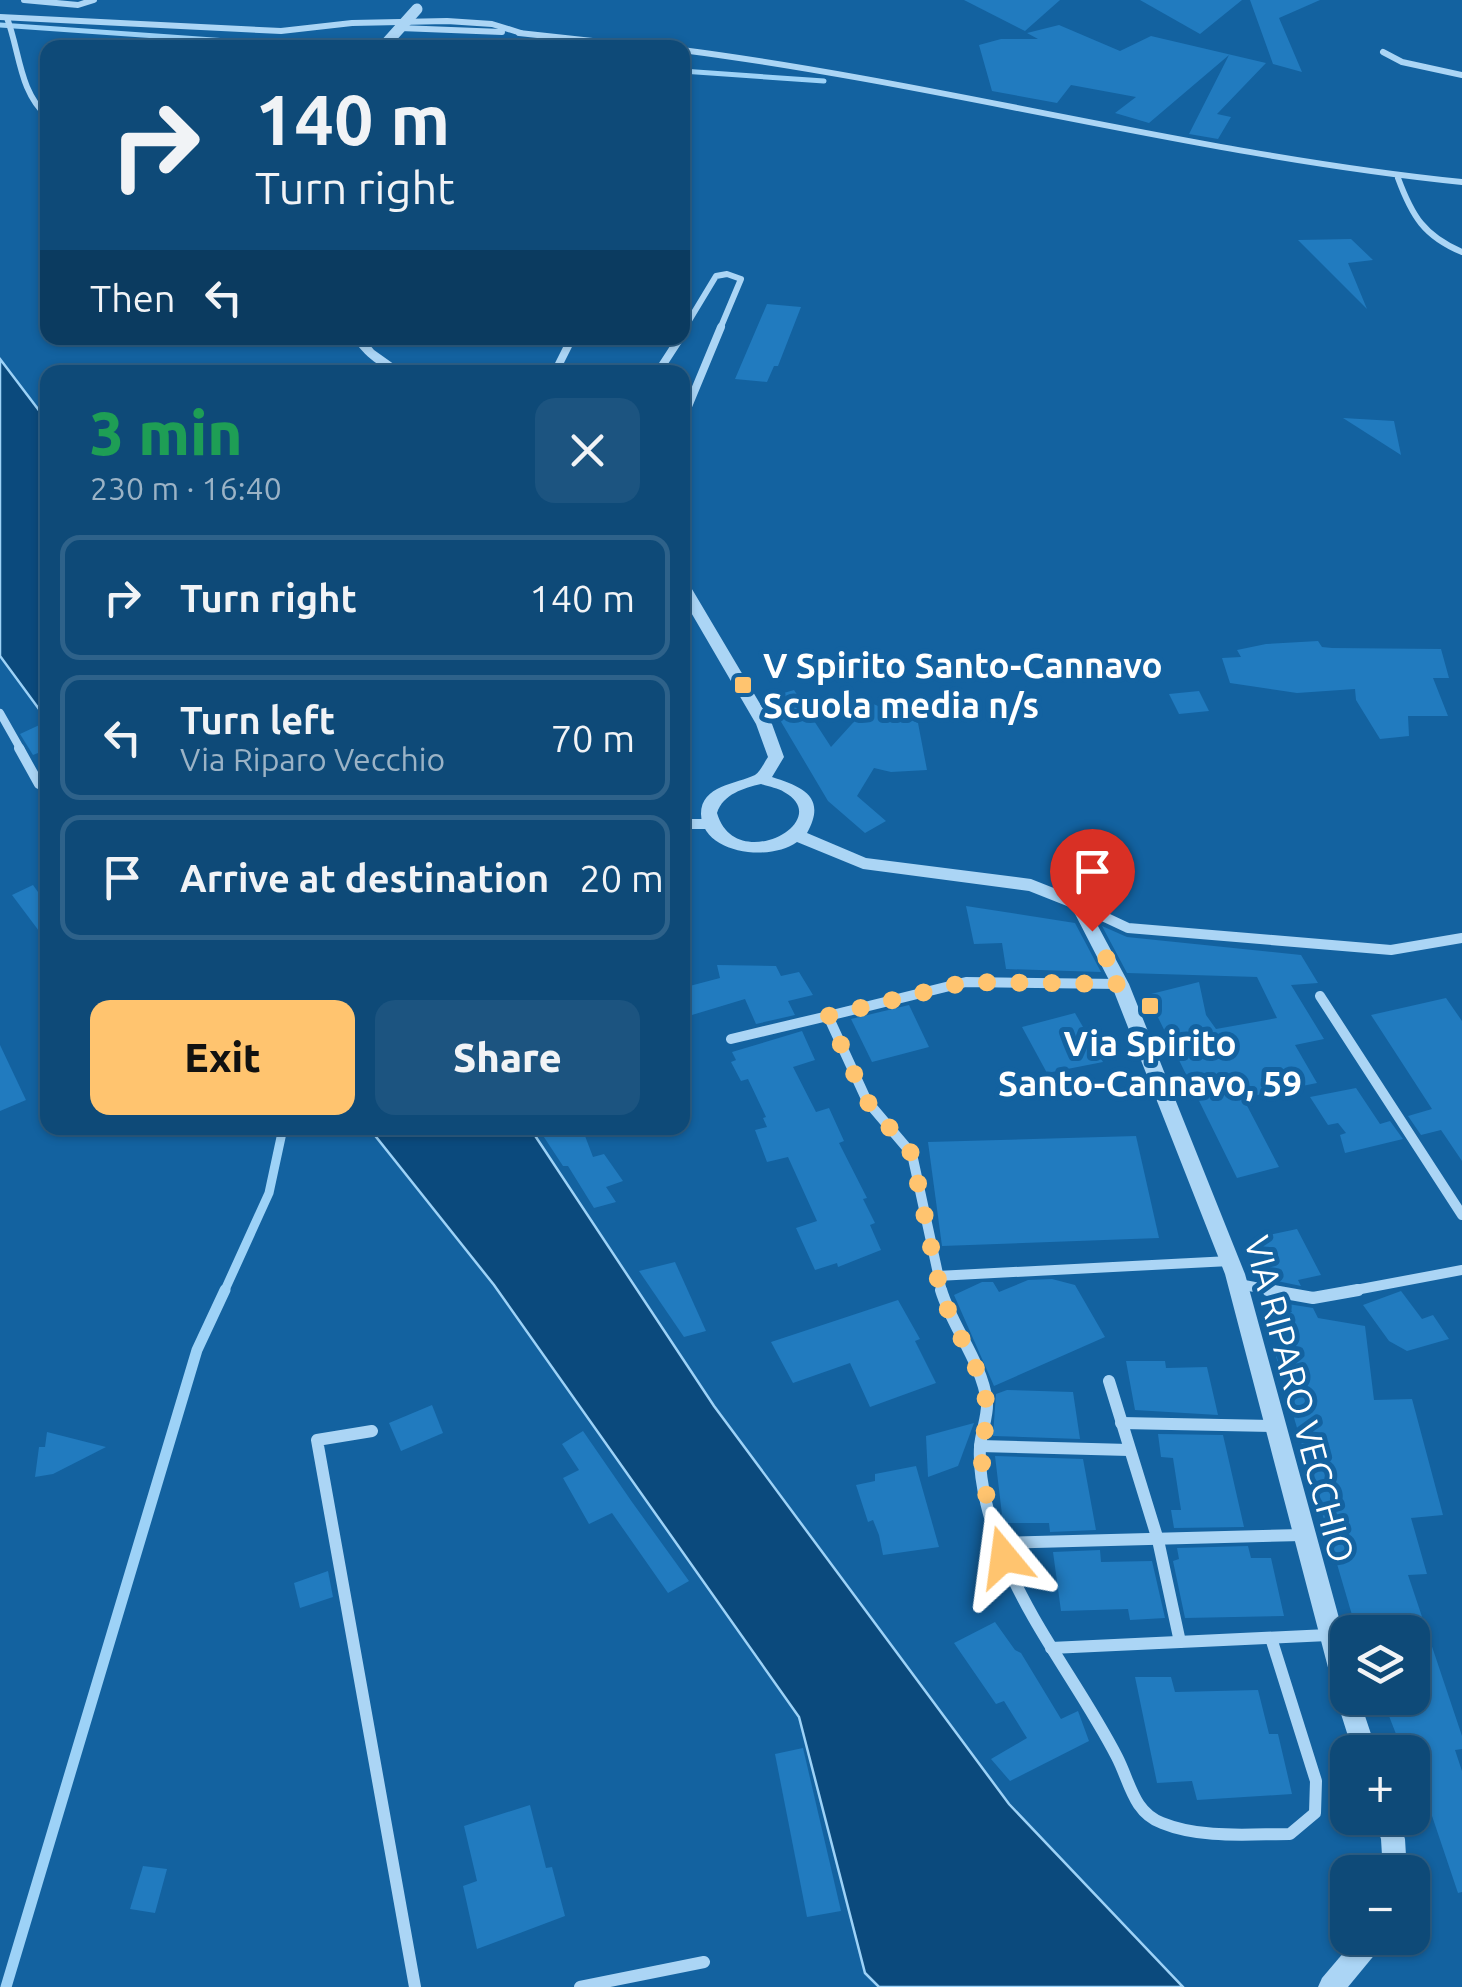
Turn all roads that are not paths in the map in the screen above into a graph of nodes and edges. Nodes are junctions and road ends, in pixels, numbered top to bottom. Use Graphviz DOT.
graph roads {
  1 [pos="24,0"];
  2 [pos="94,0"];
  3 [pos="420,4"];
  4 [pos="6,19"];
  5 [pos="400,28"];
  6 [pos="522,33"];
  7 [pos="389,40"];
  8 [pos="585,40"];
  9 [pos="690,51"];
  10 [pos="1383,52"];
  11 [pos="1462,76"];
  12 [pos="40,113"];
  13 [pos="1398,178"];
  14 [pos="1462,182"];
  15 [pos="1462,252"];
  16 [pos="690,320"];
  17 [pos="364,345"];
  18 [pos="389,365"];
  19 [pos="690,401"];
  20 [pos="690,598"];
  21 [pos="0,713"];
  22 [pos="762,779"];
  23 [pos="40,784"];
  24 [pos="690,824"];
  25 [pos="712,824"];
  26 [pos="799,836"];
  27 [pos="1078,904"];
  28 [pos="1462,938"];
  29 [pos="1120,984"];
  30 [pos="1320,996"];
  31 [pos="828,1016"];
  32 [pos="731,1039"];
  33 [pos="1462,1216"];
  34 [pos="1230,1261"];
  35 [pos="1462,1270"];
  36 [pos="937,1276"];
  37 [pos="1238,1284"];
  38 [pos="1109,1381"];
  39 [pos="1121,1423"];
  40 [pos="1274,1426"];
  41 [pos="372,1432"];
  42 [pos="980,1446"];
  43 [pos="1128,1450"];
  44 [pos="1302,1535"];
  45 [pos="1158,1540"];
  46 [pos="1000,1543"];
  47 [pos="1328,1635"];
  48 [pos="1270,1638"];
  49 [pos="1330,1641"];
  50 [pos="1180,1642"];
  51 [pos="1051,1648"];
  52 [pos="1358,1955"];
  53 [pos="704,1962"];
  54 [pos="414,1987"];
  55 [pos="580,1987"];
  56 [pos="1331,1987"];
  1 -- 2 [label="street"];
  3 -- 5 [label="street, bridge"];
  4 -- 6 [label="street"];
  4 -- 12 [label="street"];
  5 -- 6 [label="street"];
  5 -- 7 [label="street, bridge"];
  6 -- 8 [label="street"];
  9 -- 13 [label="street"];
  10 -- 11 [label="street"];
  13 -- 14 [label="street"];
  13 -- 15 [label="street"];
  16 -- 19 [label="street"];
  17 -- 18 [label="street"];
  20 -- 22 [label="street"];
  21 -- 23 [label="street"];
  22 -- 25 [label="street"];
  22 -- 26 [label="street"];
  24 -- 25 [label="street"];
  25 -- 26 [label="street"];
  26 -- 27 [label="street"];
  27 -- 28 [label="street"];
  27 -- 29 [label="street, VIA RIPARO VECCHIO"];
  29 -- 31 [label="street"];
  29 -- 34 [label="street, VIA RIPARO VECCHIO"];
  30 -- 33 [label="street"];
  31 -- 32 [label="street"];
  31 -- 36 [label="street"];
  34 -- 36 [label="street"];
  34 -- 37 [label="street, VIA RIPARO VECCHIO"];
  35 -- 37 [label="street"];
  36 -- 42 [label="street"];
  37 -- 40 [label="street, VIA RIPARO VECCHIO"];
  38 -- 39 [label="street"];
  39 -- 40 [label="street"];
  39 -- 43 [label="street"];
  40 -- 44 [label="street, VIA RIPARO VECCHIO"];
  41 -- 54 [label="street"];
  42 -- 43 [label="street"];
  42 -- 46 [label="street"];
  43 -- 45 [label="street"];
  44 -- 45 [label="street"];
  44 -- 47 [label="street, VIA RIPARO VECCHIO"];
  45 -- 46 [label="street"];
  45 -- 50 [label="street"];
  46 -- 51 [label="street"];
  47 -- 48 [label="street"];
  47 -- 49 [label="street, VIA RIPARO VECCHIO"];
  48 -- 50 [label="street"];
  48 -- 51 [label="street"];
  50 -- 51 [label="street"];
  52 -- 56 [label="street"];
  53 -- 55 [label="street"];
}
